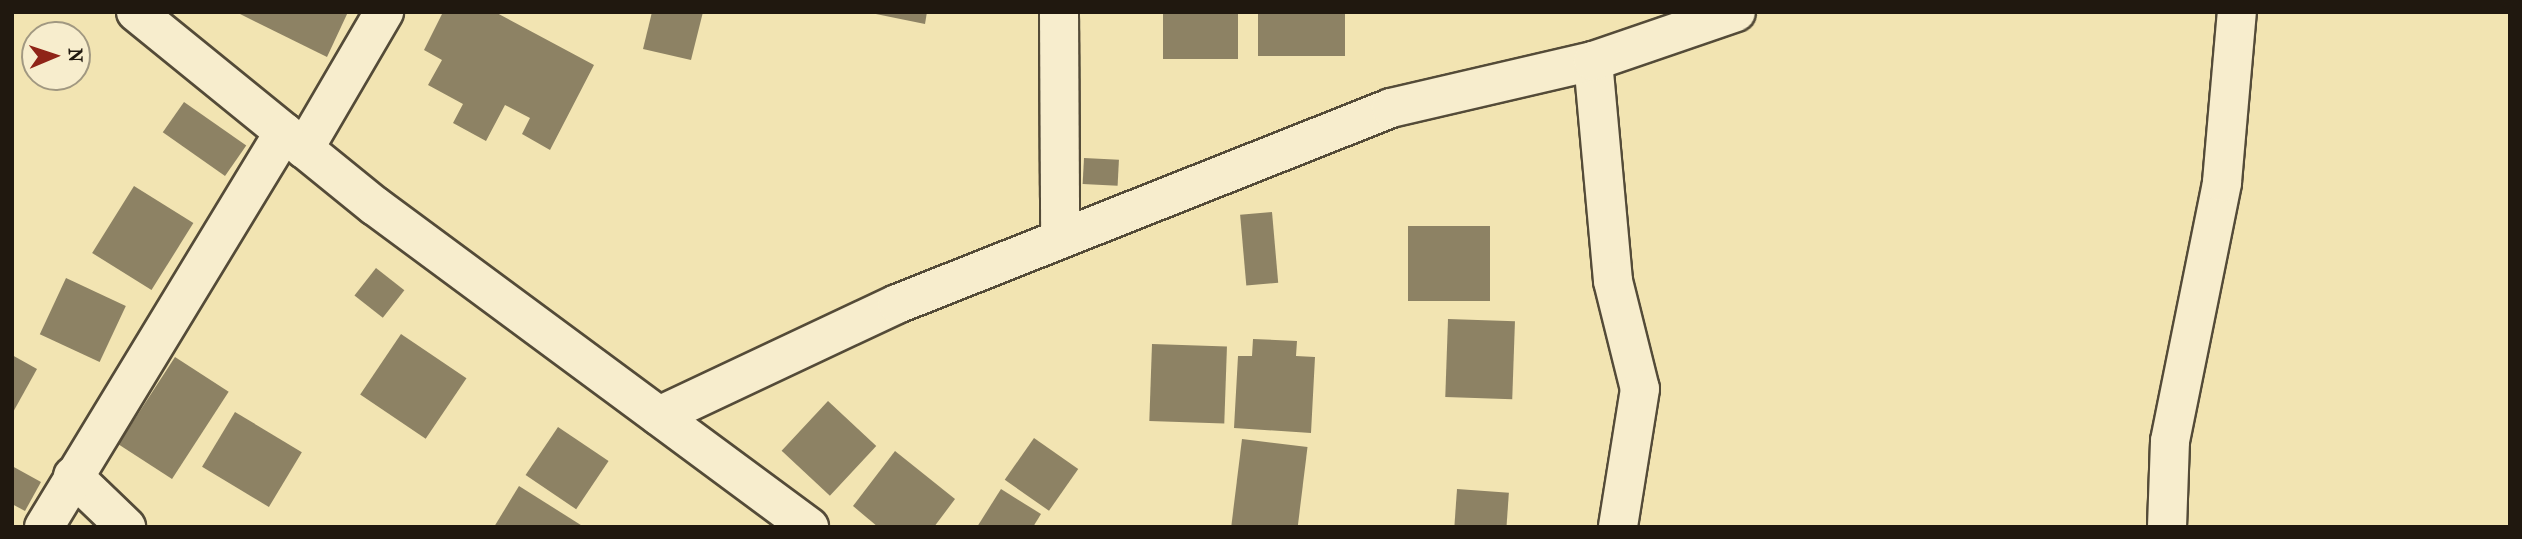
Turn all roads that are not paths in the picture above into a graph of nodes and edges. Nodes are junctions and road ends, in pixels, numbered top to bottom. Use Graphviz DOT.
graph roads {
  1 [pos="136,12"];
  2 [pos="384,12"];
  3 [pos="1059,12"];
  4 [pos="1736,12"];
  5 [pos="2236,12"];
  6 [pos="1593,61"];
  7 [pos="294,140"];
  8 [pos="1060,239"];
  9 [pos="659,416"];
  10 [pos="73,476"];
  11 [pos="44,527"];
  12 [pos="126,527"];
  13 [pos="809,527"];
  14 [pos="1618,527"];
  15 [pos="2167,527"];
  1 -- 7 [label="street"];
  2 -- 7 [label="street"];
  3 -- 8 [label="street"];
  4 -- 6 [label="street"];
  5 -- 15 [label="street"];
  6 -- 8 [label="street"];
  6 -- 14 [label="street"];
  7 -- 9 [label="street"];
  7 -- 10 [label="street"];
  8 -- 9 [label="street"];
  9 -- 13 [label="street"];
  10 -- 11 [label="street"];
  10 -- 12 [label="street"];
}
